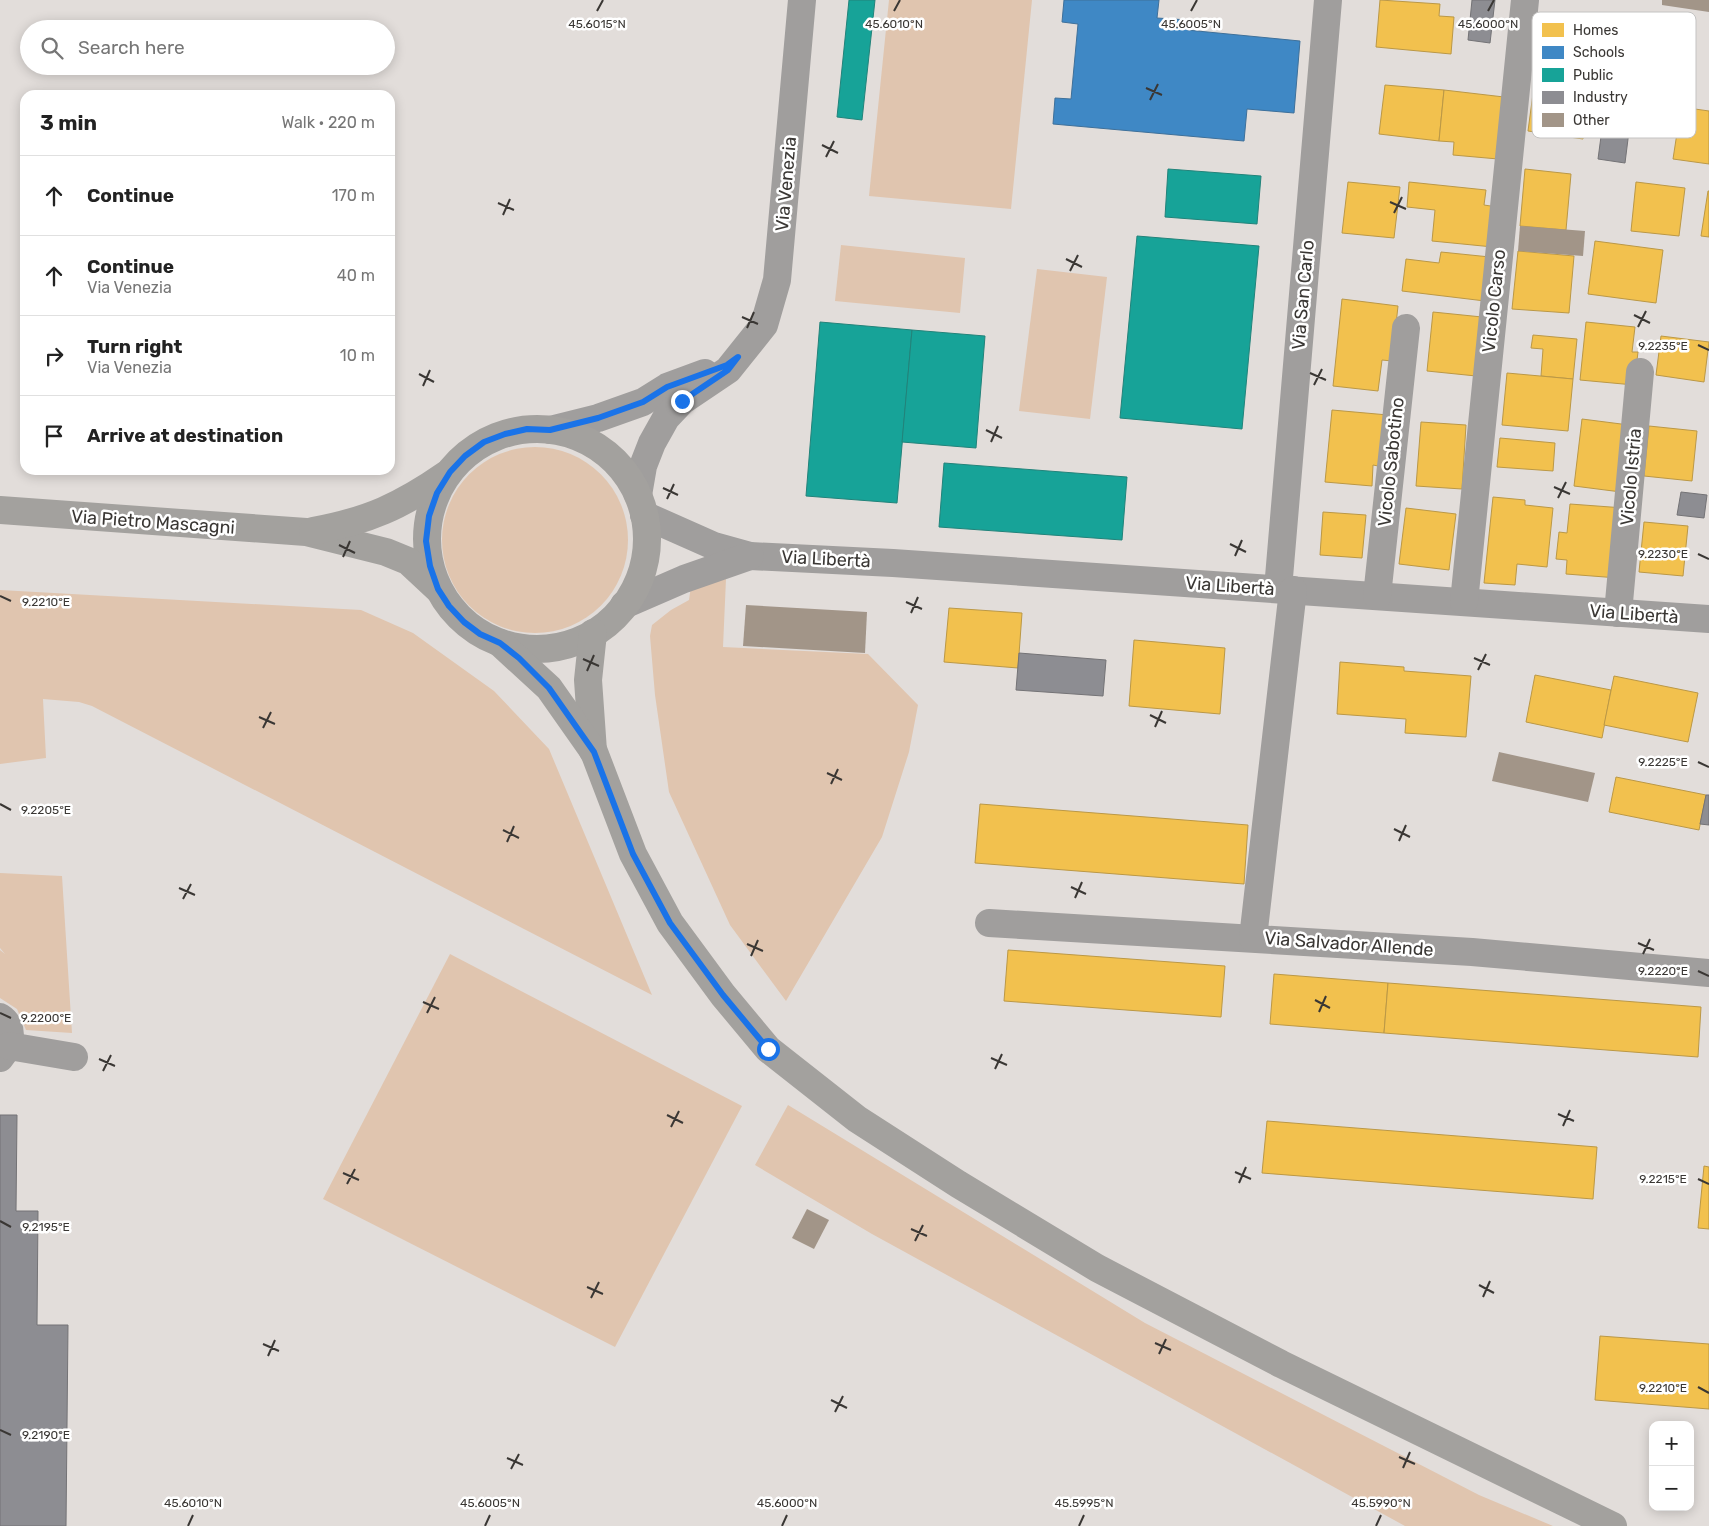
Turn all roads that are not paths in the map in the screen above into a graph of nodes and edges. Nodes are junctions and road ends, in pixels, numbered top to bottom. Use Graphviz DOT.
graph roads {
  1 [pos="802,0"];
  2 [pos="1328,0"];
  3 [pos="1525,0"];
  4 [pos="1406,328"];
  5 [pos="738,357"];
  6 [pos="1640,372"];
  7 [pos="550,430"];
  8 [pos="450,472"];
  9 [pos="641,506"];
  10 [pos="0,510"];
  11 [pos="306,532"];
  12 [pos="750,556"];
  13 [pos="438,589"];
  14 [pos="1286,590"];
  15 [pos="1377,596"];
  16 [pos="1464,602"];
  17 [pos="624,605"];
  18 [pos="1618,613"];
  19 [pos="1709,619"];
  20 [pos="593,634"];
  21 [pos="500,643"];
  22 [pos="594,752"];
  23 [pos="989,923"];
  24 [pos="1253,938"];
  25 [pos="1709,973"];
  26 [pos="0,1017"];
  27 [pos="5,1052"];
  28 [pos="74,1057"];
  29 [pos="1613,1526"];
  1 -- 5 [label="street, Via Venezia"];
  2 -- 14 [label="street, Via San Carlo"];
  3 -- 16 [label="street, Vicolo Carso"];
  4 -- 15 [label="street, Vicolo Sabotino"];
  5 -- 7 [label="street, Via Venezia"];
  5 -- 9 [label="street, Via Venezia"];
  6 -- 18 [label="street, Vicolo Istria"];
  7 -- 8 [label="main road"];
  7 -- 9 [label="main road"];
  8 -- 11 [label="main road, Via Pietro Mascagni"];
  8 -- 13 [label="main road"];
  9 -- 12 [label="street, Via Libertà"];
  9 -- 17 [label="main road"];
  10 -- 11 [label="main road, Via Pietro Mascagni"];
  11 -- 13 [label="main road, Via Pietro Mascagni"];
  12 -- 14 [label="street, Via Libertà"];
  12 -- 17 [label="street, Via Libertà"];
  13 -- 21 [label="main road"];
  14 -- 15 [label="street, Via Libertà"];
  14 -- 24 [label="street, Via San Carlo"];
  15 -- 16 [label="street, Via Libertà"];
  16 -- 18 [label="street, Via Libertà"];
  17 -- 20 [label="main road"];
  18 -- 19 [label="street, Via Libertà"];
  20 -- 21 [label="main road"];
  20 -- 22 [label="main road"];
  21 -- 22 [label="main road"];
  22 -- 29 [label="main road"];
  23 -- 24 [label="street, Via Salvador Allende"];
  24 -- 25 [label="street, Via Salvador Allende"];
  26 -- 27 [label="street"];
  27 -- 28 [label="street"];
}
